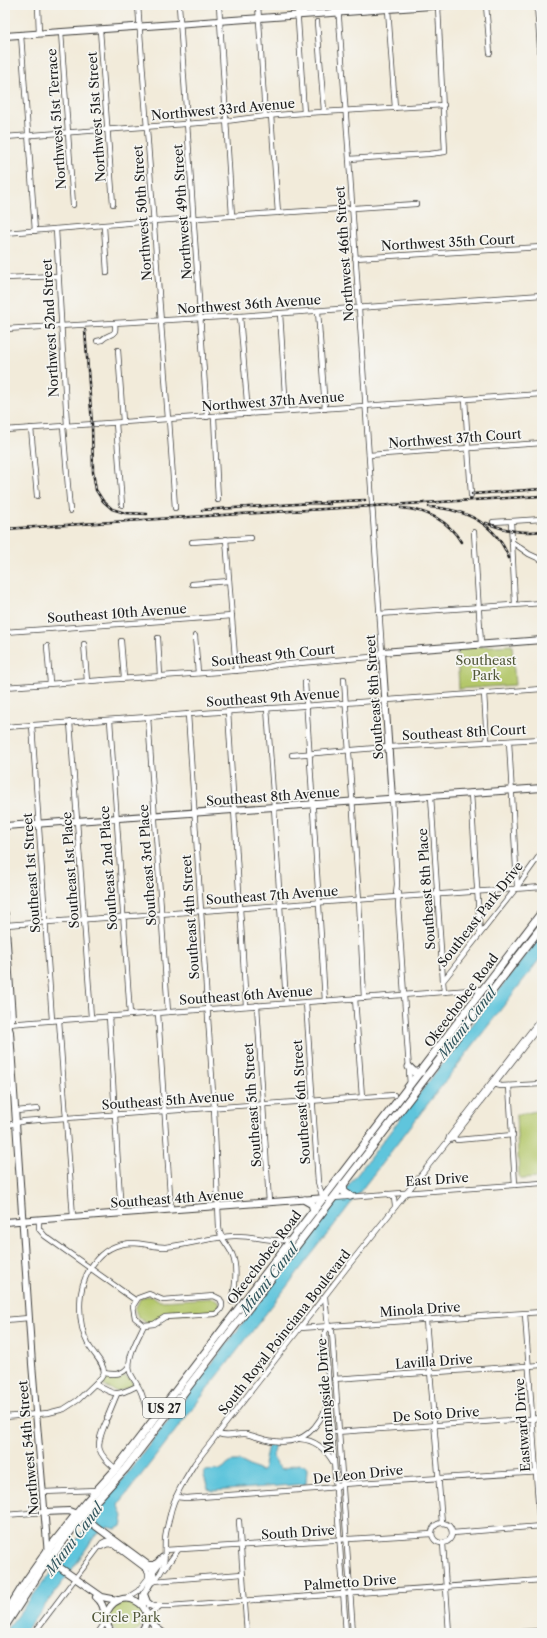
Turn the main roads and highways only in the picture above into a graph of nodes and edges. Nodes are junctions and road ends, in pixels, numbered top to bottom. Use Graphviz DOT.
graph roads {
  1 [pos="446,5"];
  2 [pos="412,6"];
  3 [pos="438,6"];
  4 [pos="375,8"];
  5 [pos="5,36"];
  6 [pos="542,640"];
  7 [pos="382,652"];
  8 [pos="542,788"];
  9 [pos="392,798"];
  10 [pos="5,826"];
  11 [pos="542,912"];
  12 [pos="5,914"];
  13 [pos="542,917"];
  14 [pos="6,925"];
  15 [pos="542,926"];
  16 [pos="523,939"];
  17 [pos="5,946"];
  18 [pos="8,965"];
  19 [pos="5,999"];
  20 [pos="7,1024"];
  21 [pos="409,1067"];
  22 [pos="421,1072"];
  23 [pos="410,1086"];
  24 [pos="406,1103"];
  25 [pos="343,1187"];
  26 [pos="350,1196"];
  27 [pos="336,1197"];
  28 [pos="323,1199"];
  29 [pos="305,1200"];
  30 [pos="314,1211"];
  31 [pos="23,1221"];
  32 [pos="5,1222"];
  33 [pos="238,1311"];
  34 [pos="235,1325"];
  35 [pos="44,1512"];
  36 [pos="79,1515"];
  37 [pos="48,1550"];
  38 [pos="162,1558"];
  39 [pos="50,1559"];
  40 [pos="148,1565"];
  41 [pos="75,1579"];
  42 [pos="144,1593"];
  43 [pos="117,1600"];
  44 [pos="143,1605"];
  45 [pos="152,1606"];
  46 [pos="17,1609"];
  47 [pos="6,1613"];
  48 [pos="147,1616"];
  49 [pos="105,1619"];
  50 [pos="5,1626"];
  51 [pos="112,1633"];
  52 [pos="140,1633"];
  53 [pos="163,1633"];
  1 -- 3 [label="main road"];
  2 -- 3 [label="main road"];
  2 -- 4 [label="main road"];
  4 -- 5 [label="main road"];
  6 -- 7 [label="main road, Southeast 9th Court"];
  7 -- 9 [label="main road, Southeast 8th Street"];
  8 -- 9 [label="main road, Southeast 8th Avenue"];
  9 -- 10 [label="main road, Southeast 8th Avenue"];
  11 -- 16 [label="highway, Okeechobee Road / US 27"];
  12 -- 14 [label="main road, Northwest 54th Street"];
  13 -- 16 [label="highway"];
  14 -- 18 [label="main road, Northwest 54th Street"];
  15 -- 24 [label="highway, Okeechobee Road / US 27"];
  16 -- 22 [label="highway, Okeechobee Road / US 27"];
  17 -- 18 [label="main road"];
  18 -- 20 [label="main road, Northwest 54th Street"];
  19 -- 20 [label="main road, Northwest 54th Street"];
  20 -- 31 [label="main road, Northwest 54th Street"];
  21 -- 22 [label="highway"];
  22 -- 23 [label="highway, Okeechobee Road / US 27"];
  23 -- 24 [label="highway"];
  23 -- 28 [label="highway, Okeechobee Road / US 27"];
  24 -- 25 [label="highway, Okeechobee Road / US 27"];
  25 -- 26 [label="highway"];
  25 -- 27 [label="highway, Okeechobee Road / US 27"];
  27 -- 28 [label="main road, Southeast 4th Avenue"];
  27 -- 34 [label="highway, Okeechobee Road / US 27"];
  28 -- 29 [label="main road, Southeast 4th Avenue"];
  28 -- 30 [label="highway, Okeechobee Road / US 27"];
  29 -- 30 [label="highway"];
  29 -- 31 [label="main road, Southeast 4th Avenue"];
  30 -- 33 [label="highway, Okeechobee Road / US 27"];
  31 -- 32 [label="main road, Southeast 4th Avenue"];
  31 -- 35 [label="main road, Northwest 54th Street"];
  33 -- 34 [label="highway"];
  33 -- 36 [label="highway, Okeechobee Road / US 27"];
  34 -- 36 [label="highway, Okeechobee Road / US 27"];
  35 -- 36 [label="main road"];
  35 -- 37 [label="main road, Northwest 54th Street"];
  36 -- 37 [label="highway, Okeechobee Road / US 27"];
  36 -- 39 [label="highway, Okeechobee Road / US 27"];
  36 -- 40 [label="main road"];
  37 -- 39 [label="main road, Northwest 54th Street"];
  37 -- 47 [label="highway, Okeechobee Road / US 27"];
  38 -- 40 [label="main road"];
  39 -- 41 [label="main road"];
  39 -- 46 [label="highway, Okeechobee Road / US 27"];
  40 -- 42 [label="main road, South Royal Poinciana Boulevard"];
  41 -- 43 [label="main road"];
  41 -- 49 [label="main road"];
  42 -- 44 [label="main road"];
  42 -- 45 [label="main road"];
  43 -- 44 [label="main road"];
  43 -- 49 [label="main road"];
  44 -- 48 [label="main road"];
  46 -- 47 [label="highway"];
  46 -- 50 [label="highway, Okeechobee Road / US 27"];
  48 -- 52 [label="main road"];
  48 -- 53 [label="main road"];
  49 -- 51 [label="main road"];
}
